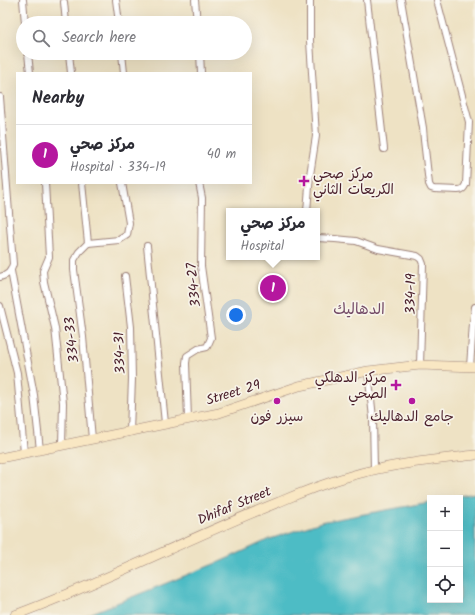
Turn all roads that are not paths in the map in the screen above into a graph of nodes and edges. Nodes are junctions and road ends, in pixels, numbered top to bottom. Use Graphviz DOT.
graph roads {
  1 [pos="23,0"];
  2 [pos="116,0"];
  3 [pos="195,0"];
  4 [pos="317,0"];
  5 [pos="367,0"];
  6 [pos="401,0"];
  7 [pos="437,0"];
  8 [pos="310,1"];
  9 [pos="64,2"];
  10 [pos="24,16"];
  11 [pos="65,16"];
  12 [pos="118,16"];
  13 [pos="196,16"];
  14 [pos="29,60"];
  15 [pos="70,60"];
  16 [pos="123,60"];
  17 [pos="201,60"];
  18 [pos="30,72"];
  19 [pos="71,72"];
  20 [pos="124,72"];
  21 [pos="201,72"];
  22 [pos="0,97"];
  23 [pos="469,122"];
  24 [pos="475,126"];
  25 [pos="384,149"];
  26 [pos="45,184"];
  27 [pos="82,184"];
  28 [pos="122,184"];
  29 [pos="199,184"];
  30 [pos="307,208"];
  31 [pos="320,238"];
  32 [pos="88,243"];
  33 [pos="147,246"];
  34 [pos="11,271"];
  35 [pos="126,276"];
  36 [pos="0,277"];
  37 [pos="0,306"];
  38 [pos="475,307"];
  39 [pos="420,365"];
  40 [pos="472,367"];
  41 [pos="368,371"];
  42 [pos="188,419"];
  43 [pos="165,424"];
  44 [pos="130,431"];
  45 [pos="92,439"];
  46 [pos="62,445"];
  47 [pos="40,450"];
  48 [pos="24,453"];
  49 [pos="475,455"];
  50 [pos="0,458"];
  51 [pos="374,470"];
  52 [pos="15,615"];
  1 -- 10 [label="street"];
  2 -- 12 [label="street"];
  3 -- 13 [label="street"];
  4 -- 8 [label="street"];
  5 -- 25 [label="street"];
  6 -- 23 [label="street"];
  7 -- 23 [label="street"];
  8 -- 30 [label="street"];
  9 -- 11 [label="street"];
  14 -- 18 [label="street"];
  15 -- 19 [label="street"];
  16 -- 20 [label="street"];
  17 -- 21 [label="street"];
  22 -- 34 [label="street"];
  23 -- 24 [label="street"];
  26 -- 46 [label="street"];
  27 -- 32 [label="street"];
  28 -- 32 [label="street"];
  29 -- 42 [label="street, 334-27"];
  31 -- 39 [label="street, 334-19"];
  32 -- 45 [label="street, 334-33"];
  33 -- 43 [label="street"];
  34 -- 36 [label="street"];
  34 -- 47 [label="street"];
  35 -- 44 [label="street, 334-31"];
  37 -- 48 [label="street"];
  38 -- 40 [label="street"];
  39 -- 40 [label="street, Street 29"];
  39 -- 41 [label="street, Street 29"];
  41 -- 42 [label="street, Street 29"];
  41 -- 51 [label="street"];
  42 -- 43 [label="street, Street 29"];
  43 -- 44 [label="street, Street 29"];
  44 -- 45 [label="street, Street 29"];
  45 -- 46 [label="street, Street 29"];
  46 -- 47 [label="street, Street 29"];
  47 -- 48 [label="street, Street 29"];
  48 -- 50 [label="street, Street 29"];
  49 -- 51 [label="street, Dhifaf Street"];
  51 -- 52 [label="street, Dhifaf Street"];
}
